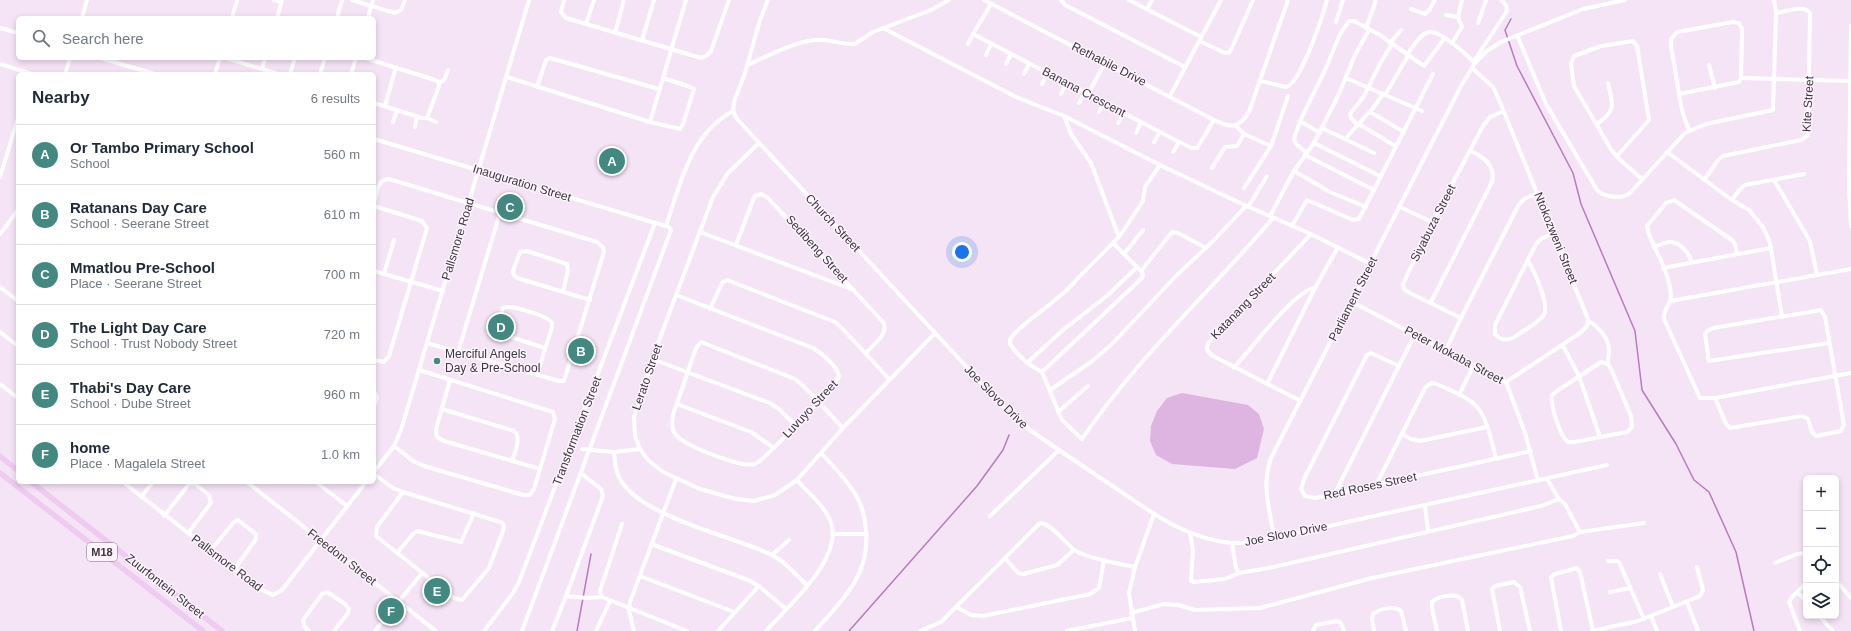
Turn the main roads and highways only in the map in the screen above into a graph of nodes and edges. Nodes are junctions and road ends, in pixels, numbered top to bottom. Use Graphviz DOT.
graph roads {
  1 [pos="0,456"];
  2 [pos="16,469"];
  3 [pos="0,473"];
  4 [pos="35,484"];
  5 [pos="204,631"];
  6 [pos="222,631"];
  1 -- 2 [label="main road"];
  3 -- 5 [label="main road, Zuurfontein Street / M18"];
  4 -- 6 [label="main road, Zuurfontein Street / M18"];
}
